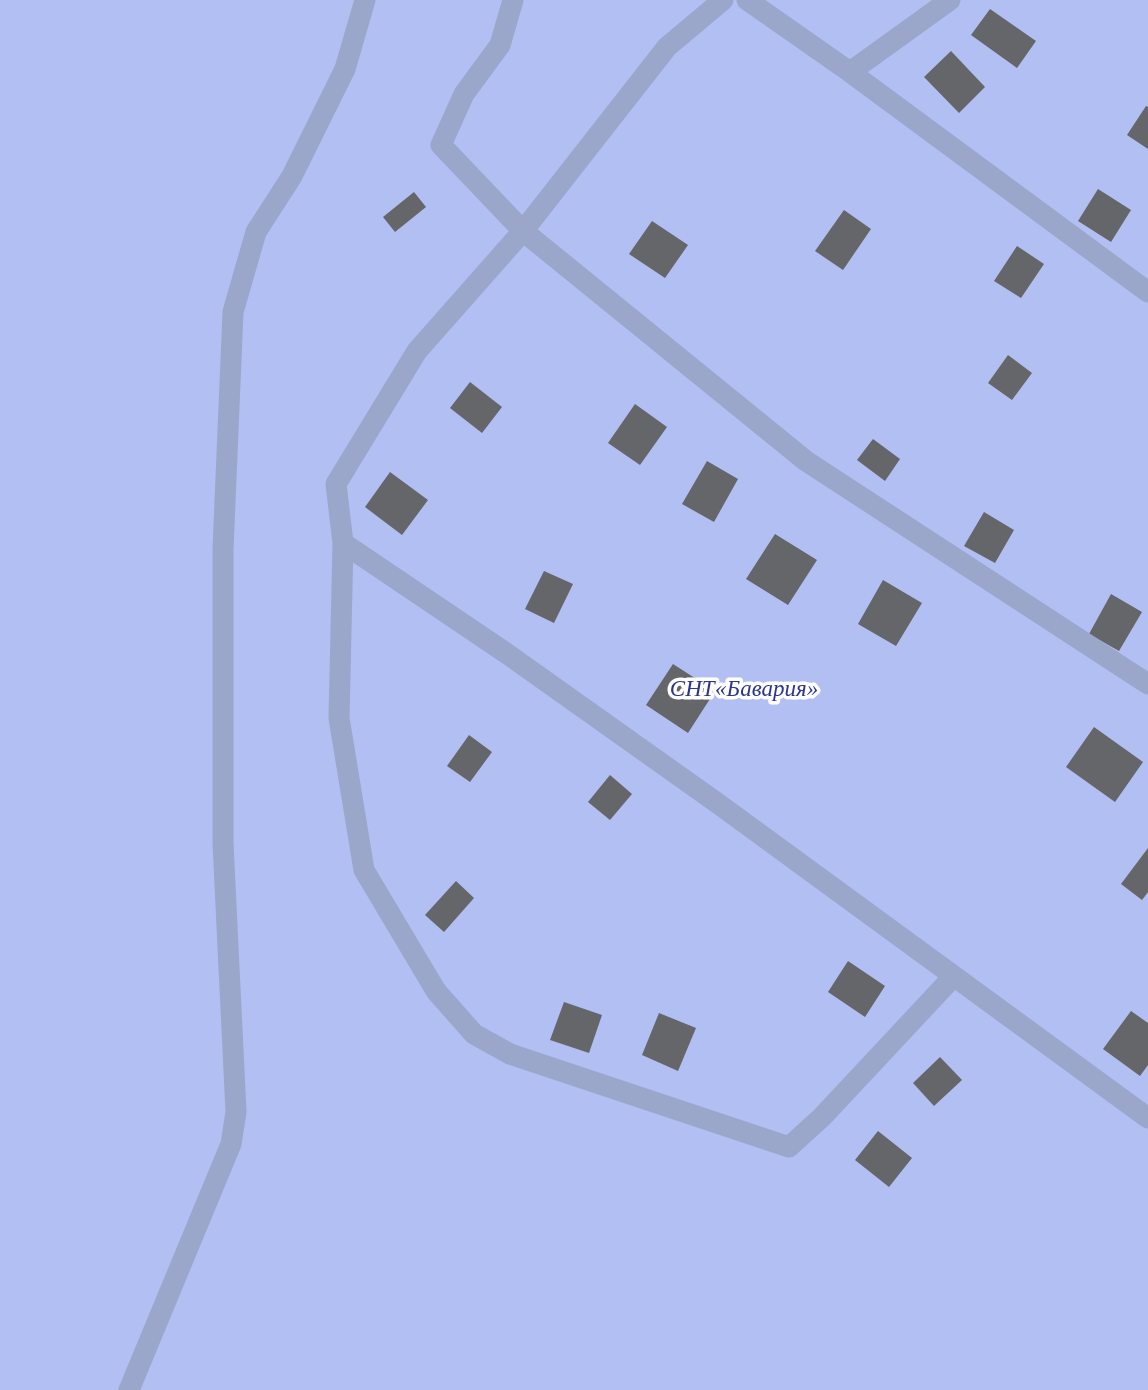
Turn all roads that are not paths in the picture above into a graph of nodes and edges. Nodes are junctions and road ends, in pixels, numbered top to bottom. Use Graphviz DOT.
graph roads {
  1 [pos="365,0"];
  2 [pos="513,0"];
  3 [pos="723,0"];
  4 [pos="747,0"];
  5 [pos="950,0"];
  6 [pos="850,72"];
  7 [pos="523,231"];
  8 [pos="1148,292"];
  9 [pos="343,544"];
  10 [pos="1148,684"];
  11 [pos="952,978"];
  12 [pos="1148,1118"];
  13 [pos="129,1390"];
  1 -- 13 [label="street"];
  2 -- 7 [label="street"];
  3 -- 7 [label="street"];
  4 -- 6 [label="street"];
  5 -- 6 [label="street"];
  6 -- 8 [label="street"];
  7 -- 9 [label="street"];
  7 -- 10 [label="street"];
  9 -- 11 [label="street"];
  9 -- 11 [label="street"];
  11 -- 12 [label="street"];
}
